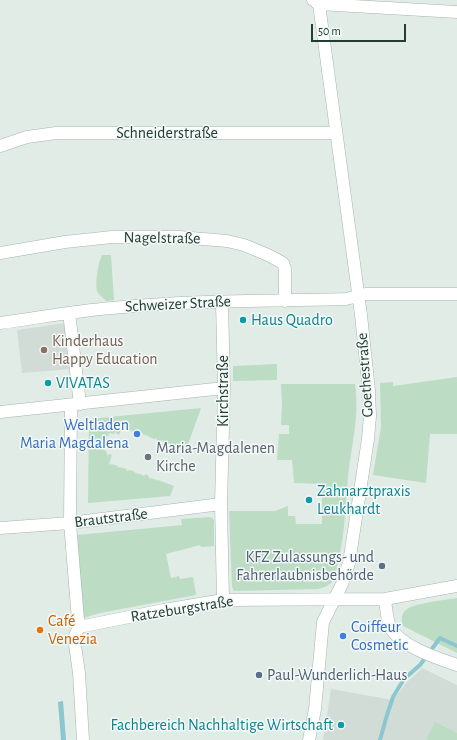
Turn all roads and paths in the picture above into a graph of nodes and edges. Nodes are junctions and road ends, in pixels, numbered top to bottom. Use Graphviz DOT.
graph roads {
  1 [pos="316,2"];
  2 [pos="457,12"];
  3 [pos="336,133"];
  4 [pos="0,146"];
  5 [pos="0,253"];
  6 [pos="457,294"];
  7 [pos="357,296"];
  8 [pos="285,301"];
  9 [pos="222,302"];
  10 [pos="69,313"];
  11 [pos="0,323"];
  12 [pos="224,388"];
  13 [pos="76,404"];
  14 [pos="0,412"];
  15 [pos="221,504"];
  16 [pos="70,523"];
  17 [pos="0,528"];
  18 [pos="457,586"];
  19 [pos="333,599"];
  20 [pos="385,599"];
  21 [pos="223,600"];
  22 [pos="80,624"];
  23 [pos="457,665"];
  24 [pos="83,740"];
  25 [pos="309,740"];
  1 -- 2 [label="street"];
  1 -- 3 [label="street, Goethestraße"];
  3 -- 4 [label="street, Schneiderstraße"];
  3 -- 7 [label="street, Goethestraße"];
  5 -- 8 [label="street, Nagelstraße"];
  6 -- 7 [label="street, Schweizer Straße"];
  7 -- 8 [label="street, Schweizer Straße"];
  7 -- 19 [label="street, Goethestraße"];
  8 -- 9 [label="street, Schweizer Straße"];
  9 -- 10 [label="street, Schweizer Straße"];
  9 -- 12 [label="street, Kirchstraße"];
  10 -- 11 [label="street, Schweizer Straße"];
  10 -- 13 [label="street"];
  12 -- 13 [label="street"];
  12 -- 15 [label="street, Kirchstraße"];
  13 -- 14 [label="street"];
  13 -- 16 [label="street"];
  15 -- 16 [label="street, Brautstraße"];
  15 -- 21 [label="street, Kirchstraße"];
  16 -- 17 [label="street, Brautstraße"];
  16 -- 22 [label="street"];
  18 -- 20 [label="street, Ratzeburgstraße"];
  19 -- 20 [label="street, Ratzeburgstraße"];
  19 -- 21 [label="street, Ratzeburgstraße"];
  19 -- 25 [label="street, Goethestraße"];
  20 -- 23 [label="street"];
  21 -- 22 [label="street, Ratzeburgstraße"];
  22 -- 24 [label="street"];
}
